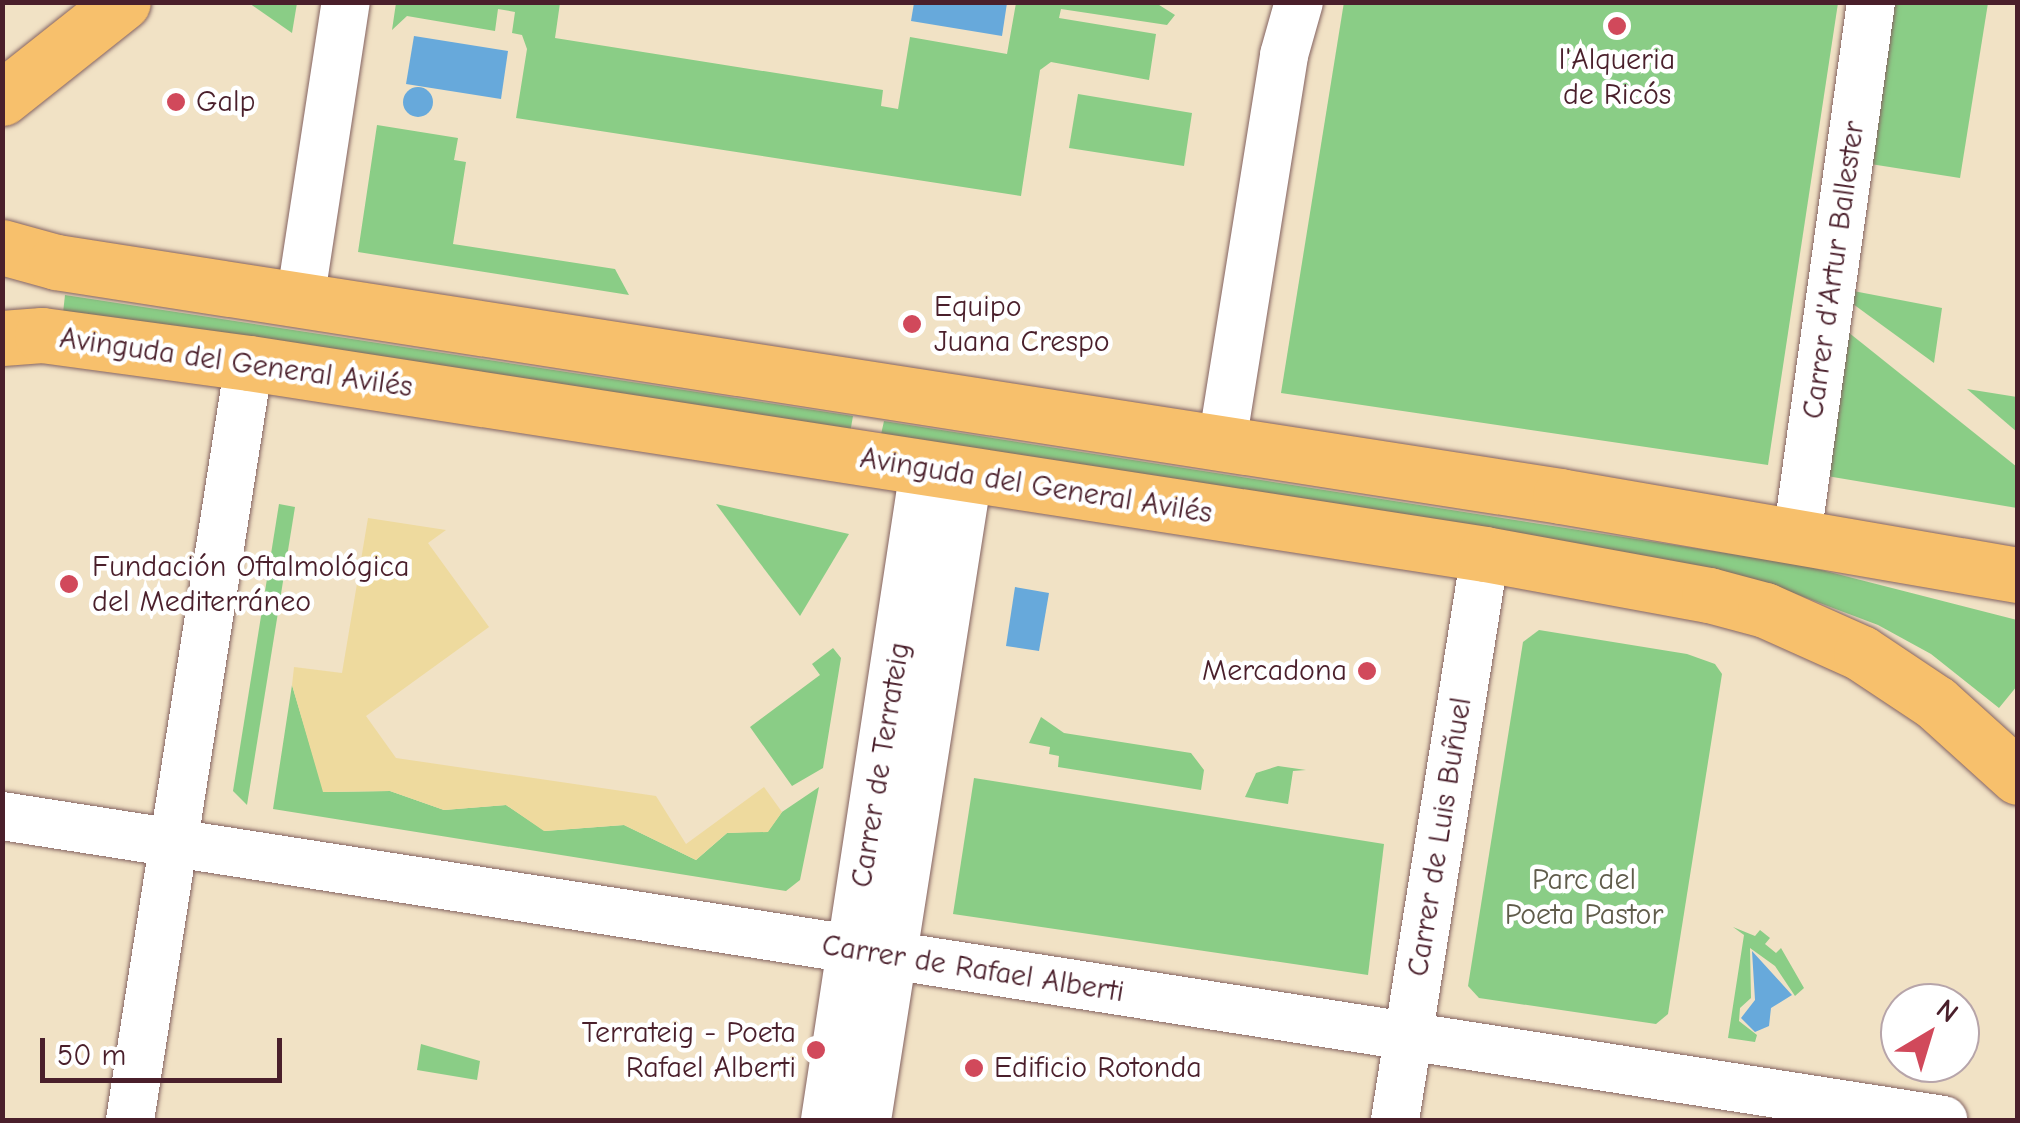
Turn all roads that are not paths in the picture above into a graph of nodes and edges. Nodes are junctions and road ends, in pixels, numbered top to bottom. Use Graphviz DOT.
graph roads {
  1 [pos="76,2"];
  2 [pos="124,2"];
  3 [pos="346,2"];
  4 [pos="1276,2"];
  5 [pos="1300,2"];
  6 [pos="1871,2"];
  7 [pos="1284,55"];
  8 [pos="2,59"];
  9 [pos="2,98"];
  10 [pos="2,248"];
  11 [pos="300,300"];
  12 [pos="2,338"];
  13 [pos="249,363"];
  14 [pos="1222,443"];
  15 [pos="946,473"];
  16 [pos="1797,537"];
  17 [pos="1485,554"];
  18 [pos="2018,575"];
  19 [pos="2018,777"];
  20 [pos="2,816"];
  21 [pos="173,843"];
  22 [pos="872,953"];
  23 [pos="1410,1036"];
  24 [pos="130,1120"];
  25 [pos="825,1120"];
  26 [pos="867,1120"];
  27 [pos="1395,1120"];
  28 [pos="1943,1120"];
  1 -- 8 [label="main road"];
  2 -- 9 [label="main road"];
  3 -- 11 [label="street"];
  4 -- 7 [label="street"];
  5 -- 7 [label="street"];
  6 -- 16 [label="street, Carrer d'Artur Ballester"];
  7 -- 14 [label="street"];
  10 -- 11 [label="main road"];
  11 -- 14 [label="main road"];
  12 -- 13 [label="main road, Avinguda del General Avilés"];
  13 -- 15 [label="main road, Avinguda del General Avilés"];
  13 -- 21 [label="street"];
  14 -- 16 [label="main road"];
  15 -- 17 [label="main road, Avinguda del General Avilés"];
  15 -- 22 [label="street, Carrer de Terrateig"];
  16 -- 18 [label="main road"];
  17 -- 19 [label="main road, Avinguda del General Avilés"];
  17 -- 23 [label="street, Carrer de Luis Buñuel"];
  20 -- 21 [label="street, Carrer de Rafael Alberti"];
  21 -- 22 [label="street, Carrer de Rafael Alberti"];
  21 -- 24 [label="street"];
  22 -- 23 [label="street, Carrer de Rafael Alberti"];
  22 -- 25 [label="street, Carrer de Terrateig"];
  22 -- 26 [label="street, Carrer de Terrateig"];
  23 -- 27 [label="street, Carrer de Luis Buñuel"];
  23 -- 28 [label="street, Carrer de Rafael Alberti"];
}
